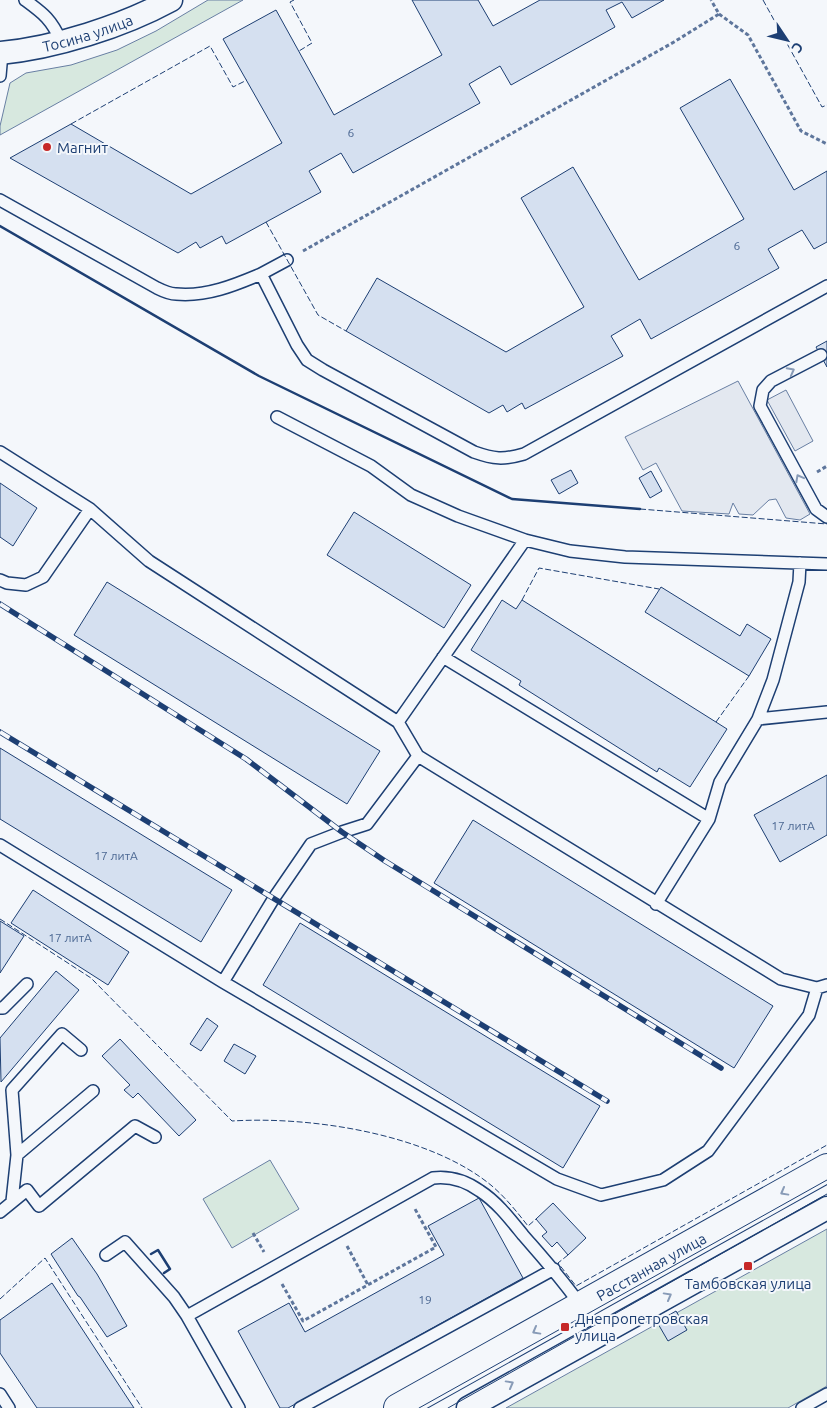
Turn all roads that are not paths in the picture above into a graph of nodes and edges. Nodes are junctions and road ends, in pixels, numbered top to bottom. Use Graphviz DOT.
graph roads {
  1 [pos="25,0"];
  2 [pos="171,0"];
  3 [pos="60,41"];
  4 [pos="1,53"];
  5 [pos="0,76"];
  6 [pos="0,200"];
  7 [pos="287,260"];
  8 [pos="261,274"];
  9 [pos="827,286"];
  10 [pos="820,355"];
  11 [pos="277,417"];
  12 [pos="0,452"];
  13 [pos="90,509"];
  14 [pos="827,517"];
  15 [pos="525,540"];
  16 [pos="800,563"];
  17 [pos="827,564"];
  18 [pos="0,580"];
  19 [pos="443,657"];
  20 [pos="827,712"];
  21 [pos="758,719"];
  22 [pos="398,722"];
  23 [pos="418,756"];
  24 [pos="709,819"];
  25 [pos="0,845"];
  26 [pos="656,904"];
  27 [pos="223,982"];
  28 [pos="26,984"];
  29 [pos="822,987"];
  30 [pos="0,1008"];
  31 [pos="81,1050"];
  32 [pos="93,1091"];
  33 [pos="155,1137"];
  34 [pos="17,1155"];
  35 [pos="827,1168"];
  36 [pos="12,1201"];
  37 [pos="827,1208"];
  38 [pos="0,1212"];
  39 [pos="106,1256"];
  40 [pos="554,1269"];
  41 [pos="581,1306"];
  42 [pos="187,1316"];
  43 [pos="0,1394"];
  44 [pos="827,1394"];
  45 [pos="407,1406"];
  46 [pos="10,1408"];
  47 [pos="239,1408"];
  48 [pos="300,1408"];
  49 [pos="468,1408"];
  50 [pos="802,1408"];
  1 -- 3 [label="lane"];
  2 -- 3 [label="street, Тосина улица"];
  3 -- 4 [label="street, Тосина улица"];
  4 -- 5 [label="lane"];
  6 -- 8 [label="lane"];
  7 -- 8 [label="lane"];
  8 -- 9 [label="lane"];
  14 -- 10 [label="lane, one-way"];
  11 -- 15 [label="lane"];
  12 -- 13 [label="lane"];
  13 -- 18 [label="lane"];
  13 -- 22 [label="lane"];
  15 -- 16 [label="lane"];
  15 -- 19 [label="lane"];
  16 -- 17 [label="lane"];
  16 -- 21 [label="lane"];
  19 -- 22 [label="lane"];
  19 -- 24 [label="lane"];
  20 -- 21 [label="lane"];
  21 -- 24 [label="lane"];
  22 -- 23 [label="lane"];
  23 -- 26 [label="lane"];
  23 -- 27 [label="lane"];
  24 -- 26 [label="lane"];
  25 -- 27 [label="lane"];
  26 -- 29 [label="lane"];
  27 -- 29 [label="lane"];
  28 -- 30 [label="lane"];
  31 -- 34 [label="lane"];
  32 -- 34 [label="lane"];
  33 -- 36 [label="lane"];
  34 -- 36 [label="lane"];
  35 -- 41 [label="street, Расстанная улица, one-way"];
  36 -- 38 [label="lane"];
  49 -- 37 [label="street, one-way"];
  39 -- 42 [label="lane"];
  40 -- 41 [label="lane"];
  40 -- 42 [label="lane"];
  40 -- 48 [label="lane"];
  41 -- 45 [label="street, Расстанная улица, one-way"];
  42 -- 47 [label="lane"];
  43 -- 46 [label="lane"];
  44 -- 50 [label="lane"];
}
